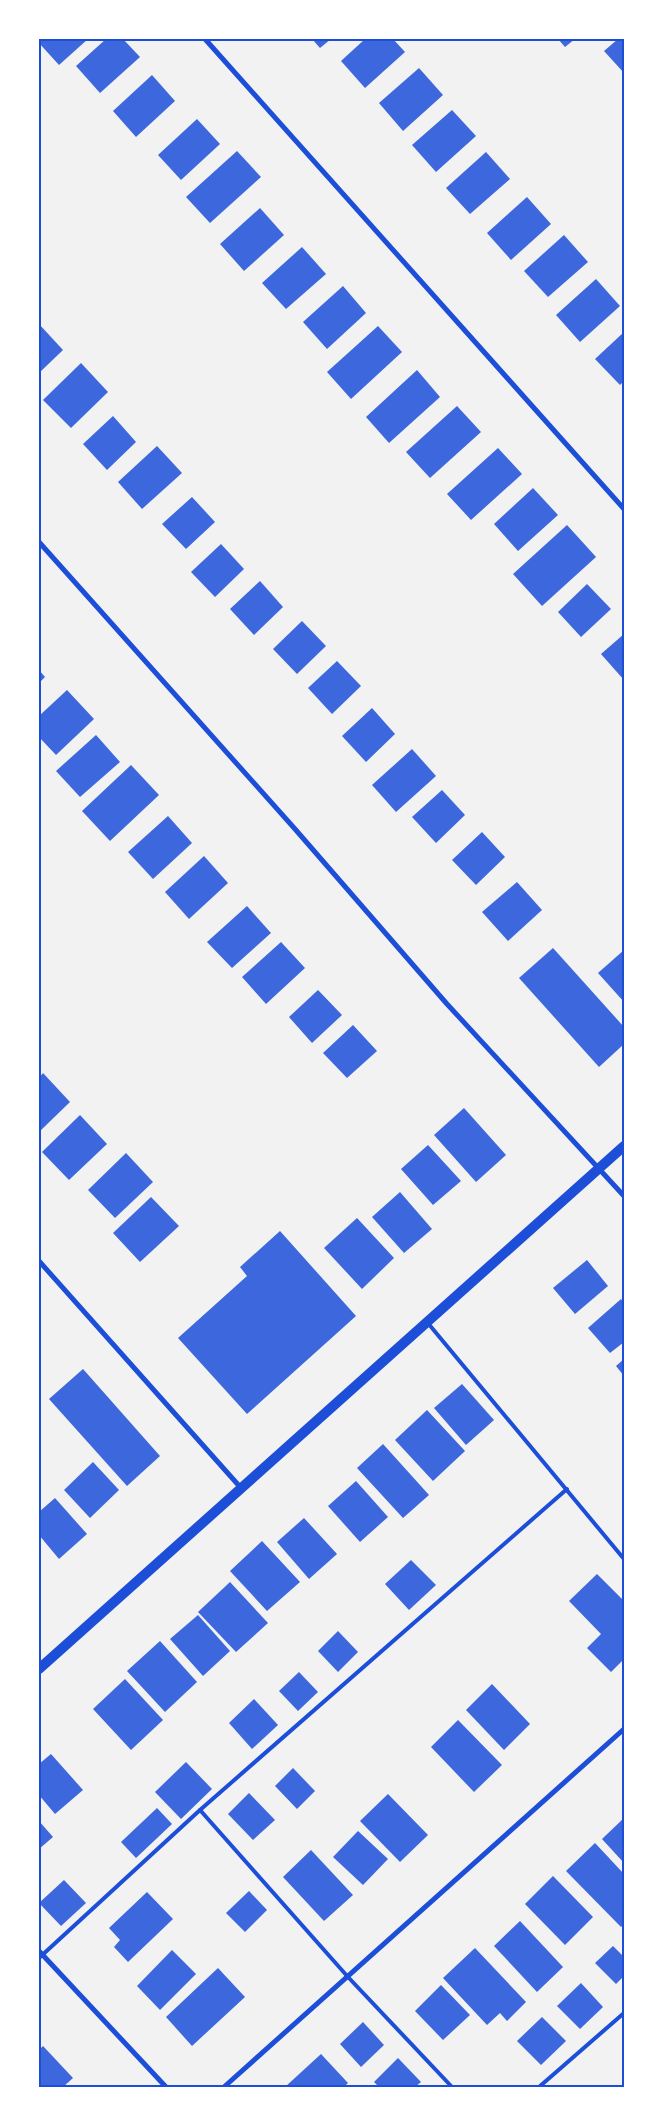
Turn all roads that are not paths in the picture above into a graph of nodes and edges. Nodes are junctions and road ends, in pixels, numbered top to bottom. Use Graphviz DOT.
graph roads {
  1 [pos="205,39"];
  2 [pos="624,509"];
  3 [pos="39,542"];
  4 [pos="624,1146"];
  5 [pos="599,1169"];
  6 [pos="624,1196"];
  7 [pos="39,1261"];
  8 [pos="427,1322"];
  9 [pos="241,1488"];
  10 [pos="567,1489"];
  11 [pos="624,1559"];
  12 [pos="39,1669"];
  13 [pos="624,1729"];
  14 [pos="200,1810"];
  15 [pos="40,1954"];
  16 [pos="348,1977"];
  17 [pos="624,2012"];
  18 [pos="166,2087"];
  19 [pos="224,2087"];
  20 [pos="452,2087"];
  21 [pos="539,2087"];
  1 -- 2 [label="street"];
  3 -- 5 [label="street"];
  4 -- 5 [label="main road"];
  5 -- 6 [label="street"];
  5 -- 8 [label="main road"];
  7 -- 9 [label="street"];
  8 -- 9 [label="main road"];
  8 -- 10 [label="lane"];
  9 -- 12 [label="main road"];
  10 -- 11 [label="lane"];
  10 -- 14 [label="lane"];
  13 -- 16 [label="street"];
  14 -- 15 [label="lane"];
  14 -- 16 [label="lane"];
  15 -- 18 [label="street"];
  16 -- 19 [label="street"];
  16 -- 20 [label="lane"];
  17 -- 21 [label="lane"];
}
